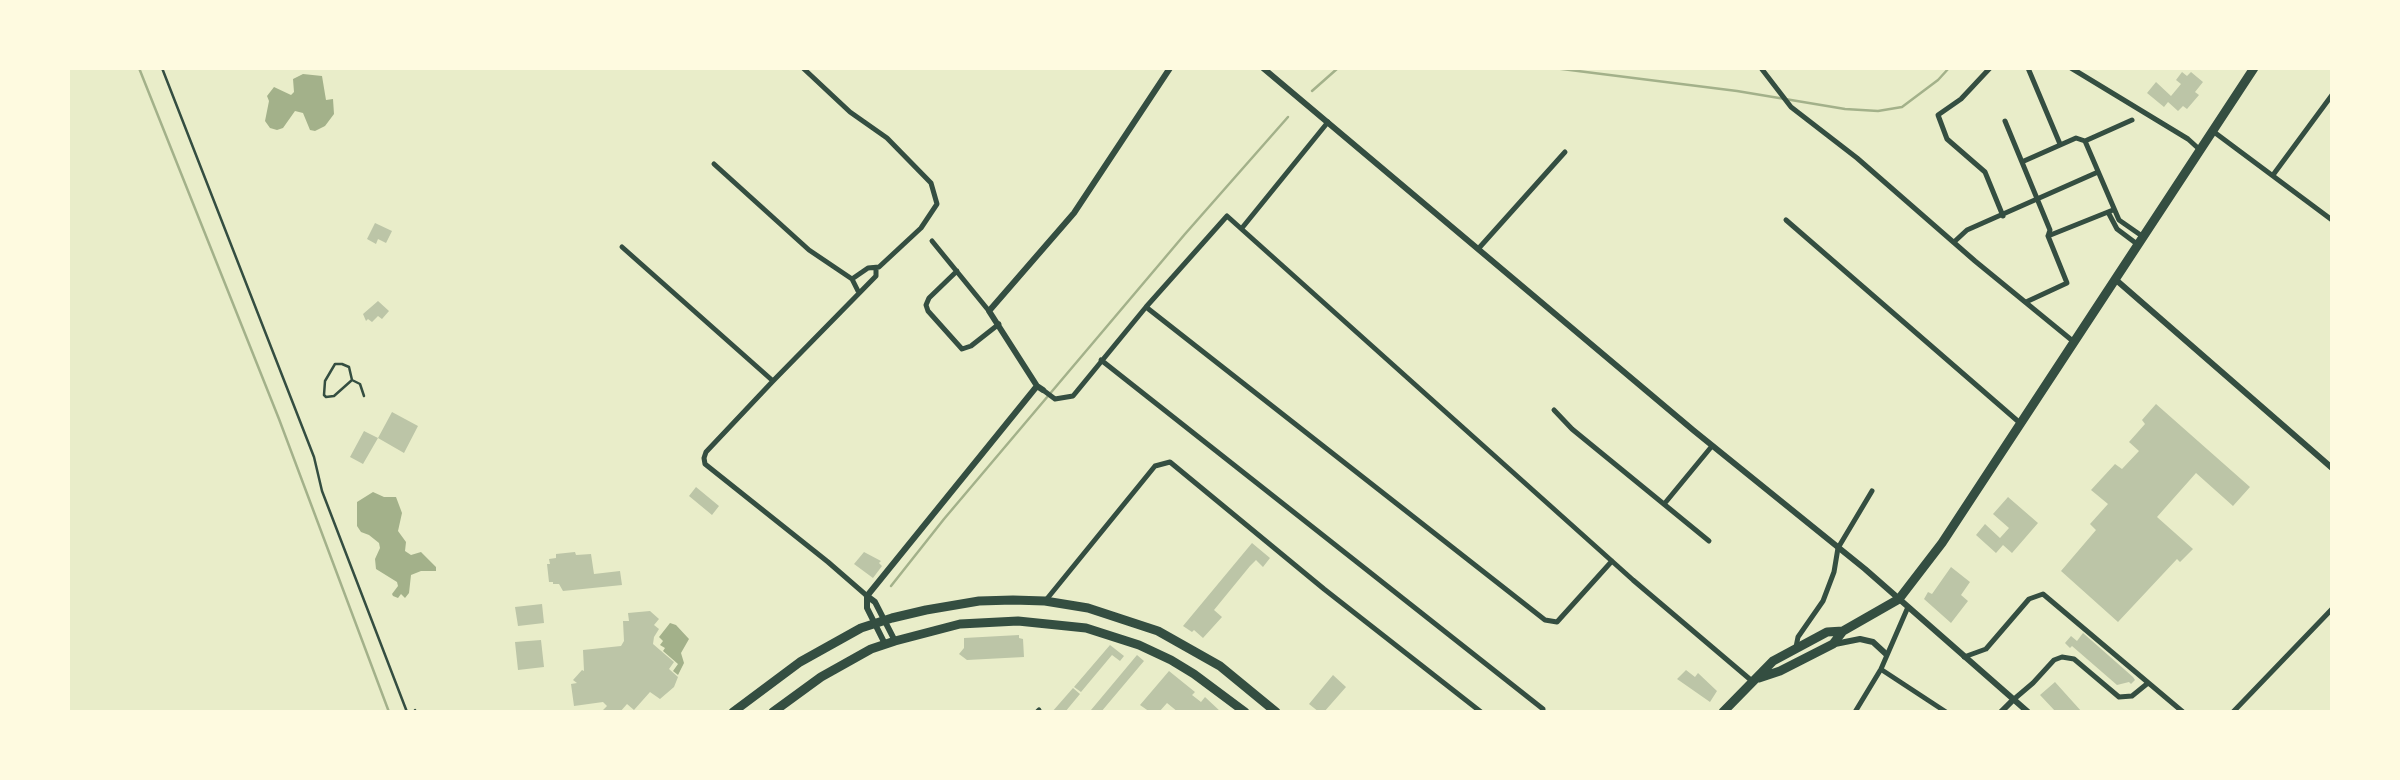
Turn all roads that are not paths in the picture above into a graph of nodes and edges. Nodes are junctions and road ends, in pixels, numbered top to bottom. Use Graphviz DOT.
graph roads {
  1 [pos="804,68"];
  2 [pos="1170,68"];
  3 [pos="1263,68"];
  4 [pos="1761,68"];
  5 [pos="1990,68"];
  6 [pos="2028,68"];
  7 [pos="2071,68"];
  8 [pos="2254,68"];
  9 [pos="2332,95"];
  10 [pos="2132,120"];
  11 [pos="1329,121"];
  12 [pos="2005,121"];
  13 [pos="2212,131"];
  14 [pos="2085,141"];
  15 [pos="2060,144"];
  16 [pos="2199,149"];
  17 [pos="1566,152"];
  18 [pos="2023,162"];
  19 [pos="714,164"];
  20 [pos="2098,172"];
  21 [pos="2273,175"];
  22 [pos="2038,198"];
  23 [pos="2111,211"];
  24 [pos="2003,216"];
  25 [pos="1786,220"];
  26 [pos="2332,220"];
  27 [pos="1242,228"];
  28 [pos="2048,236"];
  29 [pos="2140,240"];
  30 [pos="932,241"];
  31 [pos="1954,242"];
  32 [pos="622,248"];
  33 [pos="1480,248"];
  34 [pos="876,269"];
  35 [pos="957,271"];
  36 [pos="2115,279"];
  37 [pos="852,280"];
  38 [pos="858,292"];
  39 [pos="2026,302"];
  40 [pos="1146,307"];
  41 [pos="989,311"];
  42 [pos="999,324"];
  43 [pos="2074,342"];
  44 [pos="1101,360"];
  45 [pos="773,381"];
  46 [pos="1040,388"];
  47 [pos="1554,410"];
  48 [pos="2020,423"];
  49 [pos="1712,446"];
  50 [pos="2332,468"];
  51 [pos="1872,491"];
  52 [pos="1664,503"];
  53 [pos="1709,541"];
  54 [pos="1838,548"];
  55 [pos="1612,561"];
  56 [pos="867,596"];
  57 [pos="1044,601"];
  58 [pos="1904,604"];
  59 [pos="2332,609"];
  60 [pos="880,622"];
  61 [pos="1843,631"];
  62 [pos="890,642"];
  63 [pos="1834,644"];
  64 [pos="1796,647"];
  65 [pos="1886,654"];
  66 [pos="1964,657"];
  67 [pos="1881,669"];
  68 [pos="1754,680"];
  69 [pos="2148,682"];
  70 [pos="2013,700"];
  71 [pos="732,712"];
  72 [pos="773,712"];
  73 [pos="1244,712"];
  74 [pos="1276,712"];
  75 [pos="1481,712"];
  76 [pos="1543,712"];
  77 [pos="1723,712"];
  78 [pos="1855,712"];
  79 [pos="1946,712"];
  80 [pos="2001,712"];
  81 [pos="2028,712"];
  82 [pos="2184,712"];
  83 [pos="2233,712"];
  1 -- 34 [label="street"];
  2 -- 41 [label="street"];
  3 -- 11 [label="street"];
  4 -- 31 [label="street"];
  5 -- 24 [label="street"];
  6 -- 15 [label="street"];
  7 -- 16 [label="street"];
  8 -- 13 [label="main road"];
  9 -- 21 [label="street"];
  10 -- 14 [label="street"];
  11 -- 27 [label="street"];
  11 -- 33 [label="street"];
  12 -- 18 [label="street"];
  13 -- 16 [label="main road"];
  13 -- 21 [label="street"];
  14 -- 15 [label="street"];
  14 -- 20 [label="street"];
  15 -- 18 [label="street"];
  16 -- 29 [label="main road"];
  17 -- 33 [label="street"];
  18 -- 22 [label="street"];
  19 -- 37 [label="street"];
  20 -- 22 [label="street"];
  20 -- 23 [label="street"];
  21 -- 26 [label="street"];
  22 -- 24 [label="street"];
  22 -- 28 [label="street"];
  23 -- 28 [label="street"];
  23 -- 29 [label="street"];
  24 -- 31 [label="street"];
  25 -- 48 [label="street"];
  27 -- 40 [label="street"];
  27 -- 55 [label="street"];
  28 -- 39 [label="street"];
  29 -- 36 [label="main road"];
  30 -- 35 [label="street"];
  31 -- 39 [label="street"];
  32 -- 45 [label="street"];
  33 -- 49 [label="street"];
  34 -- 37 [label="street"];
  34 -- 38 [label="street"];
  35 -- 41 [label="street"];
  35 -- 42 [label="street"];
  36 -- 43 [label="main road"];
  36 -- 50 [label="street"];
  37 -- 38 [label="street"];
  38 -- 45 [label="street"];
  39 -- 43 [label="street"];
  40 -- 44 [label="street"];
  40 -- 55 [label="street"];
  41 -- 42 [label="street"];
  42 -- 46 [label="street"];
  43 -- 48 [label="main road"];
  44 -- 46 [label="street"];
  44 -- 76 [label="street"];
  45 -- 56 [label="street"];
  46 -- 56 [label="street"];
  47 -- 52 [label="street"];
  48 -- 58 [label="main road"];
  49 -- 52 [label="street"];
  49 -- 54 [label="street"];
  51 -- 54 [label="street"];
  52 -- 53 [label="street"];
  54 -- 58 [label="street"];
  54 -- 64 [label="street"];
  55 -- 68 [label="street"];
  56 -- 60 [label="street"];
  57 -- 60 [label="main road"];
  57 -- 74 [label="main road"];
  57 -- 75 [label="street"];
  58 -- 61 [label="main road"];
  58 -- 65 [label="street"];
  58 -- 66 [label="street"];
  59 -- 83 [label="street"];
  60 -- 62 [label="street"];
  60 -- 71 [label="main road"];
  61 -- 63 [label="main road"];
  61 -- 64 [label="main road"];
  62 -- 72 [label="main road"];
  62 -- 73 [label="main road"];
  63 -- 65 [label="street"];
  63 -- 68 [label="main road"];
  64 -- 68 [label="main road"];
  65 -- 67 [label="street"];
  66 -- 69 [label="street"];
  66 -- 70 [label="street"];
  67 -- 78 [label="street"];
  67 -- 79 [label="street"];
  68 -- 77 [label="main road"];
  69 -- 70 [label="street"];
  69 -- 82 [label="street"];
  70 -- 80 [label="street"];
  70 -- 81 [label="street"];
}
